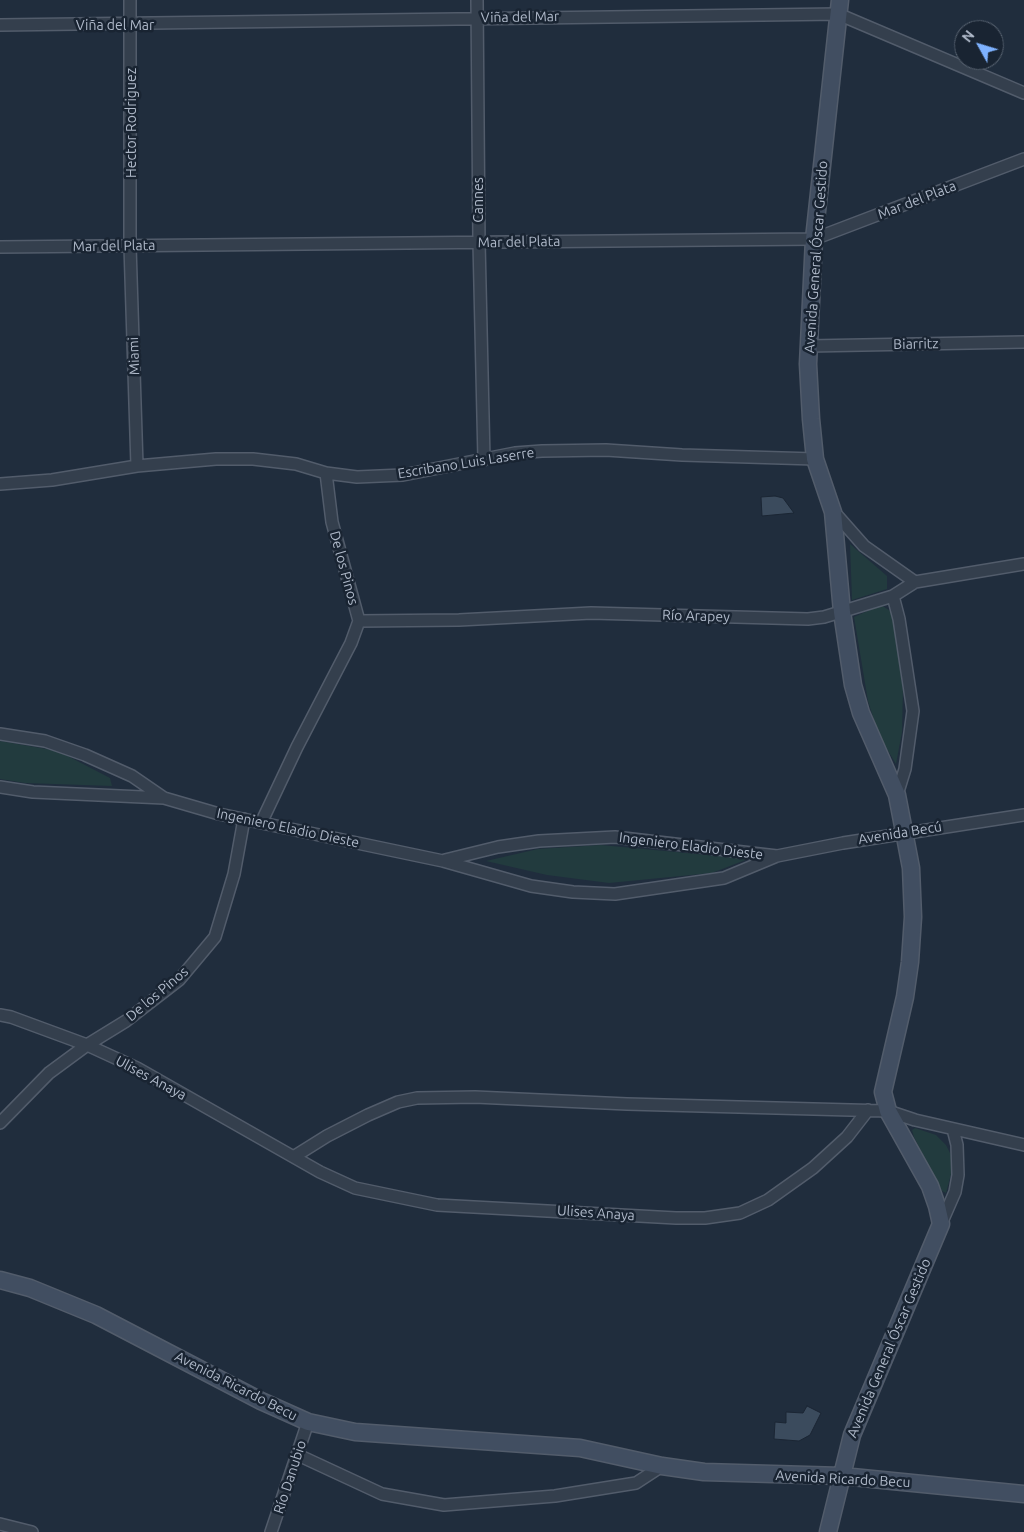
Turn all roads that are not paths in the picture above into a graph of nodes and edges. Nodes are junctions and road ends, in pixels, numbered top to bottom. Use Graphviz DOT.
graph roads {
  1 [pos="130,0"];
  2 [pos="477,0"];
  3 [pos="839,7"];
  4 [pos="477,18"];
  5 [pos="130,25"];
  6 [pos="0,26"];
  7 [pos="1024,92"];
  8 [pos="1024,159"];
  9 [pos="814,239"];
  10 [pos="479,242"];
  11 [pos="130,246"];
  12 [pos="0,248"];
  13 [pos="1024,342"];
  14 [pos="809,346"];
  15 [pos="815,458"];
  16 [pos="484,460"];
  17 [pos="137,466"];
  18 [pos="326,473"];
  19 [pos="0,484"];
  20 [pos="833,512"];
  21 [pos="1024,564"];
  22 [pos="915,582"];
  23 [pos="893,596"];
  24 [pos="842,612"];
  25 [pos="359,620"];
  26 [pos="0,734"];
  27 [pos="0,787"];
  28 [pos="897,795"];
  29 [pos="164,798"];
  30 [pos="1024,815"];
  31 [pos="244,819"];
  32 [pos="262,821"];
  33 [pos="904,832"];
  34 [pos="777,856"];
  35 [pos="443,861"];
  36 [pos="0,1015"];
  37 [pos="87,1045"];
  38 [pos="868,1110"];
  39 [pos="888,1111"];
  40 [pos="0,1123"];
  41 [pos="953,1129"];
  42 [pos="1024,1145"];
  43 [pos="295,1156"];
  44 [pos="941,1224"];
  45 [pos="0,1280"];
  46 [pos="308,1422"];
  47 [pos="298,1455"];
  48 [pos="662,1466"];
  49 [pos="842,1476"];
  50 [pos="1024,1494"];
  51 [pos="0,1524"];
  52 [pos="32,1532"];
  53 [pos="271,1532"];
  54 [pos="828,1532"];
  1 -- 5 [label="street, Hector Rodriguez"];
  2 -- 4 [label="street, Cannes"];
  3 -- 4 [label="street, Viña del Mar"];
  3 -- 7 [label="street, Viña del Mar"];
  3 -- 9 [label="street, Avenida General Óscar Gestido"];
  4 -- 5 [label="street, Viña del Mar"];
  4 -- 10 [label="street, Cannes"];
  5 -- 6 [label="street, Viña del Mar"];
  5 -- 11 [label="street, Hector Rodriguez"];
  8 -- 9 [label="street, Mar del Plata"];
  9 -- 10 [label="street, Mar del Plata"];
  9 -- 14 [label="street, Avenida General Óscar Gestido"];
  10 -- 11 [label="street, Mar del Plata"];
  10 -- 16 [label="street, Cannes"];
  11 -- 12 [label="street, Mar del Plata"];
  11 -- 17 [label="street, Miami"];
  13 -- 14 [label="street, Biarritz"];
  14 -- 15 [label="street, Avenida General Óscar Gestido"];
  15 -- 16 [label="street, Escribano Luis Laserre"];
  15 -- 20 [label="street, Avenida General Óscar Gestido"];
  16 -- 18 [label="street, Escribano Luis Laserre"];
  17 -- 18 [label="street, Escribano Luis Laserre"];
  17 -- 19 [label="street, Escribano Luis Laserre"];
  18 -- 25 [label="street, De los Pinos"];
  20 -- 22 [label="street, Avenida General Óscar Gestido"];
  20 -- 24 [label="street, Avenida General Óscar Gestido"];
  21 -- 22 [label="street, Río Arapey"];
  22 -- 23 [label="street, Río Arapey"];
  23 -- 24 [label="street, Río Arapey"];
  23 -- 28 [label="street, Avenida General Óscar Gestido"];
  24 -- 25 [label="street, Río Arapey"];
  24 -- 28 [label="street, Avenida General Óscar Gestido"];
  25 -- 32 [label="street, De los Pinos"];
  26 -- 29 [label="street, Ingeniero Eladio Dieste"];
  27 -- 29 [label="street, Ingeniero Eladio Dieste"];
  28 -- 33 [label="street, Avenida General Óscar Gestido"];
  29 -- 31 [label="street, Ingeniero Eladio Dieste"];
  30 -- 33 [label="street, Avenida Becú"];
  31 -- 32 [label="street, Ingeniero Eladio Dieste"];
  31 -- 37 [label="street, De los Pinos"];
  32 -- 35 [label="street, Ingeniero Eladio Dieste"];
  33 -- 34 [label="street, Avenida Becú"];
  33 -- 39 [label="street, Avenida General Óscar Gestido"];
  34 -- 35 [label="street, Ingeniero Eladio Dieste"];
  34 -- 35 [label="street, Ingeniero Eladio Dieste"];
  36 -- 37 [label="street, Ulises Anaya"];
  37 -- 40 [label="street, De los Pinos"];
  37 -- 43 [label="street, Ulises Anaya"];
  38 -- 39 [label="street"];
  38 -- 43 [label="street"];
  38 -- 43 [label="street, Ulises Anaya"];
  39 -- 41 [label="street"];
  39 -- 44 [label="street, Avenida General Óscar Gestido"];
  41 -- 42 [label="street"];
  41 -- 44 [label="street, Avenida General Óscar Gestido"];
  44 -- 49 [label="street, Avenida General Óscar Gestido"];
  45 -- 46 [label="street, Avenida Ricardo Becu"];
  46 -- 47 [label="street, Río Danubio"];
  46 -- 48 [label="street, Avenida Ricardo Becu"];
  47 -- 48 [label="street"];
  47 -- 53 [label="street, Río Danubio"];
  48 -- 49 [label="street, Avenida Ricardo Becu"];
  49 -- 50 [label="street, Avenida Ricardo Becu"];
  49 -- 54 [label="street, Avenida General Óscar Gestido"];
  51 -- 52 [label="street"];
}
